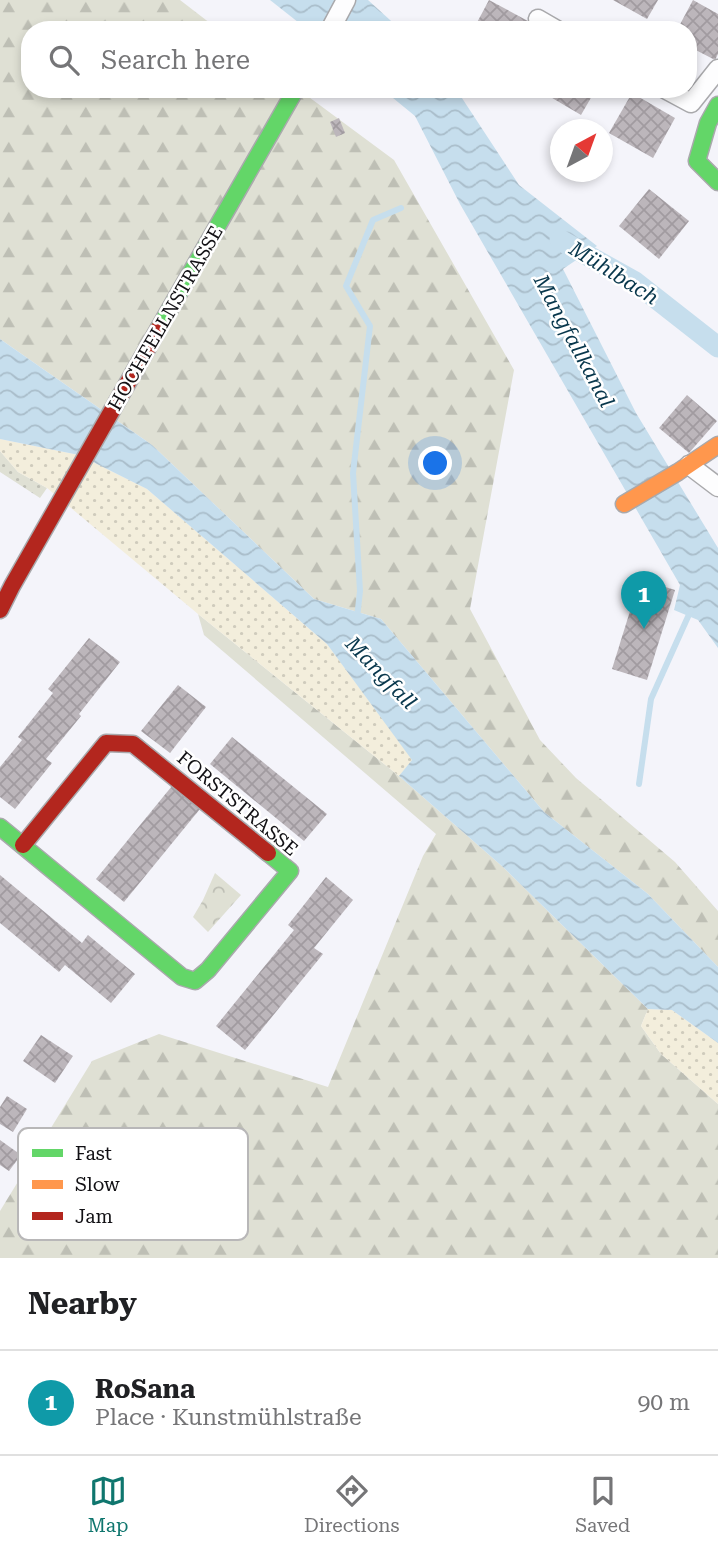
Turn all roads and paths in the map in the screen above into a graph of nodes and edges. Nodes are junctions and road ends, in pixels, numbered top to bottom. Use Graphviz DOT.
graph roads {
  1 [pos="346,0"];
  2 [pos="538,19"];
  3 [pos="335,21"];
  4 [pos="541,21"];
  5 [pos="718,69"];
  6 [pos="697,95"];
  7 [pos="291,98"];
  8 [pos="718,105"];
  9 [pos="718,182"];
  10 [pos="718,445"];
  11 [pos="683,468"];
  12 [pos="718,487"];
  13 [pos="624,504"];
  14 [pos="0,610"];
  15 [pos="0,828"];
  16 [pos="23,845"];
  1 -- 3 [label="street"];
  2 -- 4 [label="street"];
  5 -- 6 [label="street"];
  7 -- 14 [label="street, HOCHFELLNSTRASSE"];
  8 -- 9 [label="street"];
  10 -- 11 [label="street"];
  11 -- 12 [label="street"];
  11 -- 13 [label="street"];
  15 -- 16 [label="street, FORSTSTRASSE"];
  16 -- 16 [label="street, FORSTSTRASSE"];
}
